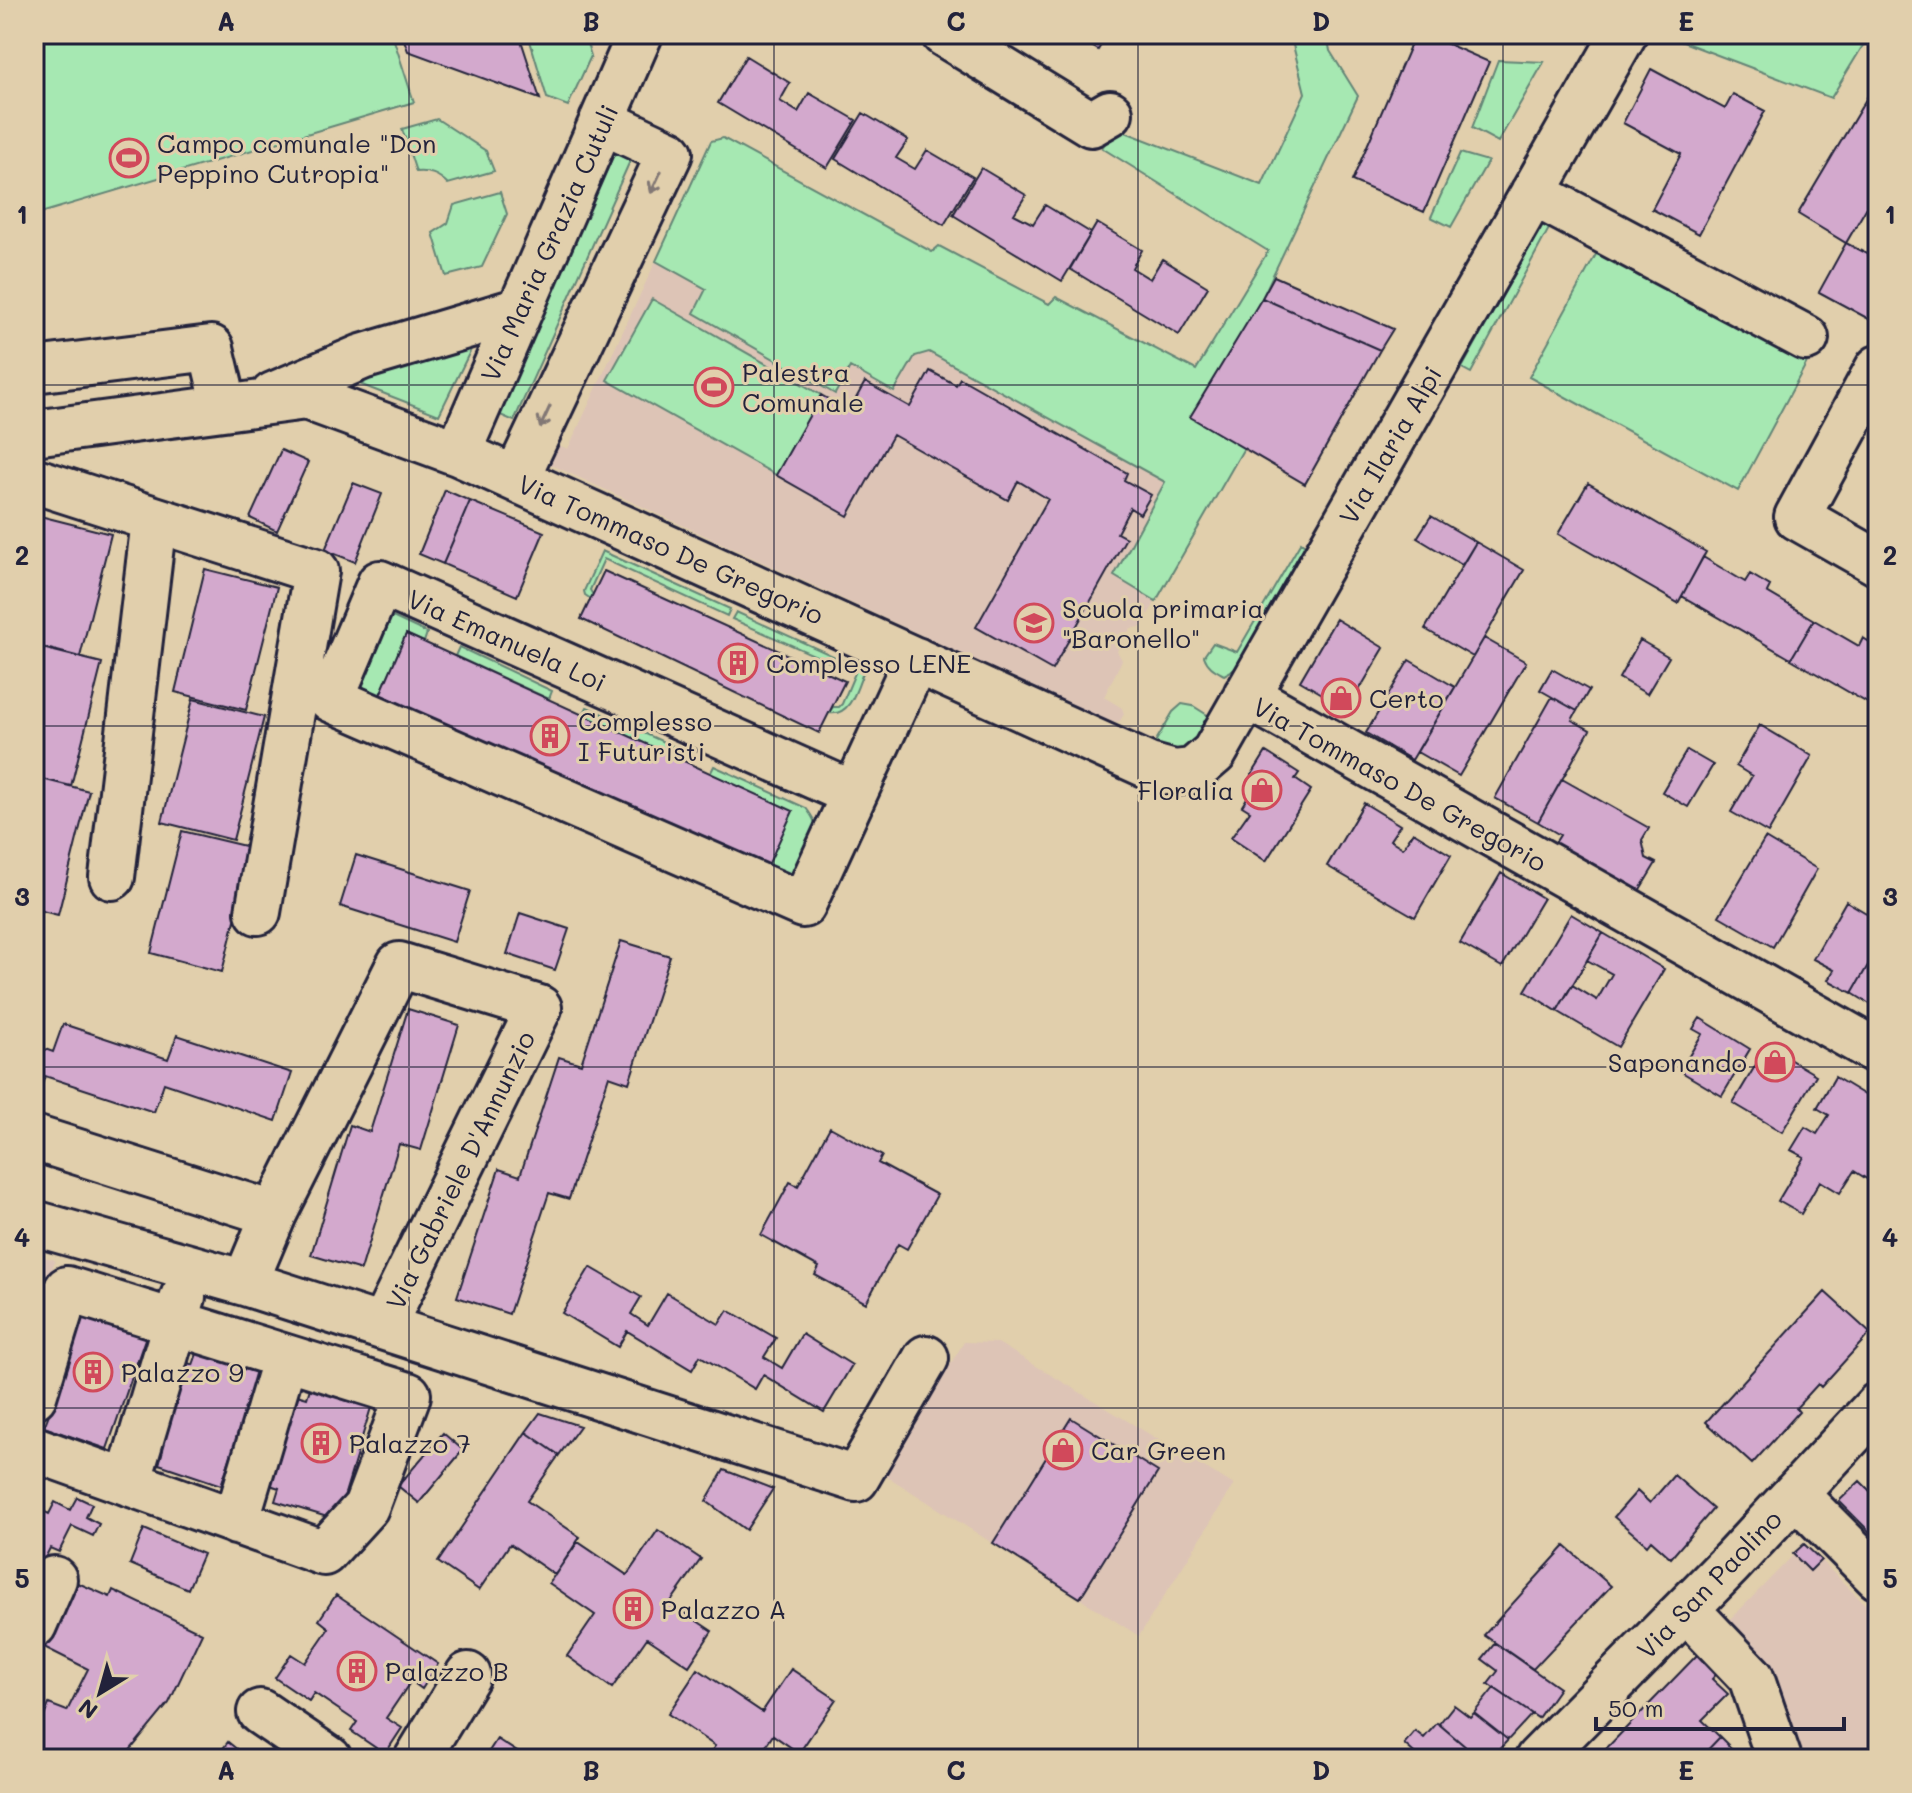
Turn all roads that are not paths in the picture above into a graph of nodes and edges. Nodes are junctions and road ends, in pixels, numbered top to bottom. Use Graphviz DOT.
graph roads {
  1 [pos="640,34"];
  2 [pos="944,34"];
  3 [pos="1624,34"];
  4 [pos="1110,113"];
  5 [pos="602,121"];
  6 [pos="1533,193"];
  7 [pos="520,310"];
  8 [pos="1806,338"];
  9 [pos="1878,368"];
  10 [pos="34,370"];
  11 [pos="240,405"];
  12 [pos="34,433"];
  13 [pos="458,453"];
  14 [pos="516,479"];
  15 [pos="34,485"];
  16 [pos="154,520"];
  17 [pos="1878,563"];
  18 [pos="916,660"];
  19 [pos="1246,695"];
  20 [pos="854,794"];
  21 [pos="112,877"];
  22 [pos="258,912"];
  23 [pos="1878,1052"];
  24 [pos="34,1138"];
  25 [pos="274,1214"];
  26 [pos="37,1234"];
  27 [pos="192,1268"];
  28 [pos="245,1283"];
  29 [pos="175,1323"];
  30 [pos="383,1326"];
  31 [pos="285,1357"];
  32 [pos="926,1358"];
  33 [pos="34,1396"];
  34 [pos="1878,1405"];
  35 [pos="34,1449"];
  36 [pos="128,1483"];
  37 [pos="1795,1494"];
  38 [pos="236,1522"];
  39 [pos="1878,1577"];
  40 [pos="54,1579"];
  41 [pos="1686,1609"];
  42 [pos="34,1625"];
  43 [pos="468,1675"];
  44 [pos="260,1712"];
  45 [pos="329,1759"];
  46 [pos="417,1759"];
  47 [pos="1538,1759"];
  48 [pos="1779,1759"];
  1 -- 5 [label="street, Via Maria Grazia Cutuli"];
  2 -- 4 [label="street"];
  3 -- 6 [label="street, Via Ilaria Alpi"];
  5 -- 7 [label="street, Via Maria Grazia Cutuli"];
  5 -- 14 [label="street, one-way"];
  6 -- 8 [label="street"];
  6 -- 19 [label="street, Via Ilaria Alpi"];
  7 -- 11 [label="street"];
  7 -- 13 [label="street, Via Maria Grazia Cutuli"];
  9 -- 17 [label="street"];
  10 -- 11 [label="street"];
  11 -- 12 [label="street, Via Tommaso De Gregorio"];
  11 -- 13 [label="street, Via Tommaso De Gregorio"];
  13 -- 14 [label="street, Via Tommaso De Gregorio"];
  14 -- 18 [label="street, Via Tommaso De Gregorio"];
  15 -- 16 [label="street"];
  16 -- 21 [label="street"];
  16 -- 22 [label="street"];
  18 -- 19 [label="street, Via Tommaso De Gregorio"];
  18 -- 20 [label="street"];
  19 -- 23 [label="street, Via Tommaso De Gregorio"];
  20 -- 20 [label="street, Via Emanuela Loi"];
  24 -- 25 [label="street"];
  25 -- 28 [label="street, Via Gabriele D'Annunzio"];
  25 -- 30 [label="street, Via Gabriele D'Annunzio"];
  26 -- 27 [label="street, Via Gabriele D'Annunzio"];
  27 -- 28 [label="street, Via Gabriele D'Annunzio"];
  27 -- 29 [label="street"];
  28 -- 30 [label="street, Via Gabriele D'Annunzio"];
  29 -- 31 [label="street"];
  29 -- 33 [label="street"];
  29 -- 36 [label="street"];
  30 -- 32 [label="street, Via Gabriele D'Annunzio"];
  31 -- 38 [label="street"];
  31 -- 38 [label="street"];
  34 -- 37 [label="street, Via San Paolino"];
  35 -- 36 [label="street"];
  36 -- 38 [label="street"];
  37 -- 39 [label="street"];
  37 -- 41 [label="street, Via San Paolino"];
  40 -- 42 [label="street"];
  41 -- 47 [label="street, Via San Paolino"];
  41 -- 48 [label="street"];
  43 -- 46 [label="street"];
  44 -- 45 [label="street"];
}
